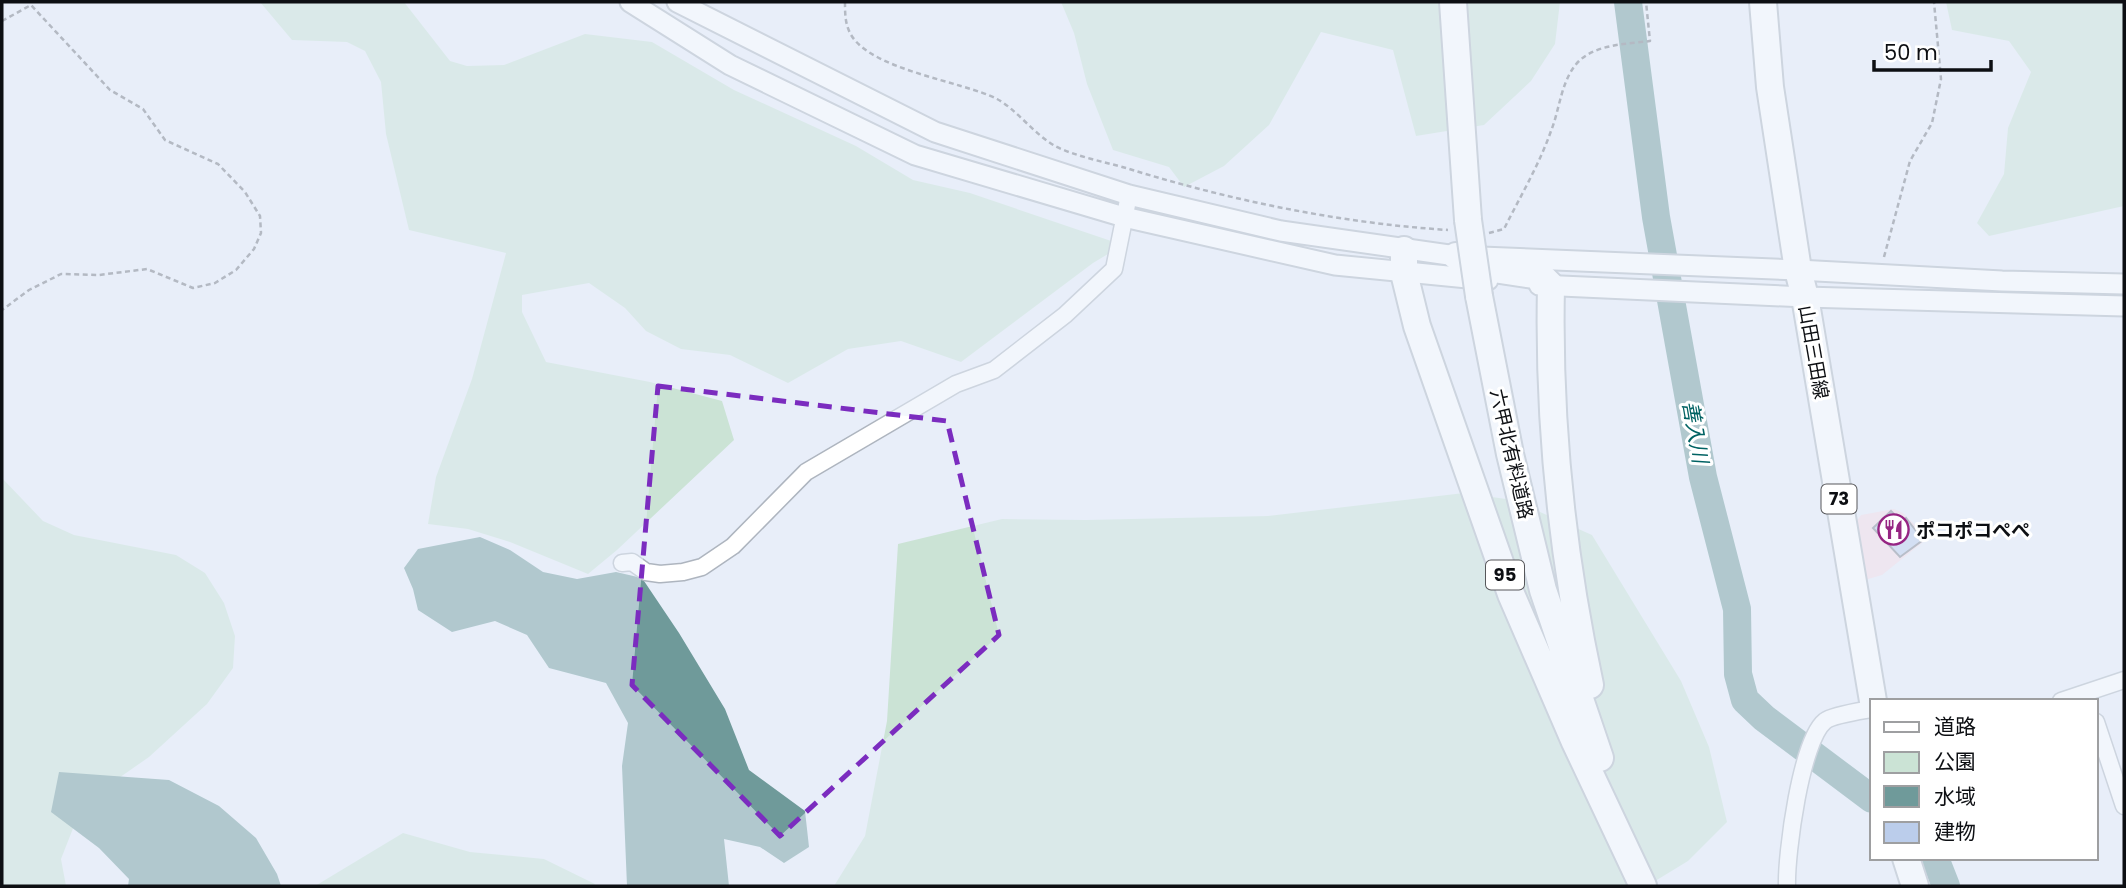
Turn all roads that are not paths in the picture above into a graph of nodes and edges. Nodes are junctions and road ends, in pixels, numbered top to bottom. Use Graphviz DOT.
graph roads {
  1 [pos="630,2"];
  2 [pos="677,2"];
  3 [pos="1453,2"];
  4 [pos="1763,2"];
  5 [pos="1129,195"];
  6 [pos="1124,218"];
  7 [pos="1464,235"];
  8 [pos="1404,262"];
  9 [pos="1798,270"];
  10 [pos="2124,284"];
  11 [pos="1551,286"];
  12 [pos="1805,297"];
  13 [pos="2124,306"];
  14 [pos="622,563"];
  15 [pos="2124,680"];
  16 [pos="2088,697"];
  17 [pos="1873,699"];
  18 [pos="1870,709"];
  19 [pos="2098,728"];
  20 [pos="1613,793"];
  21 [pos="2124,806"];
  22 [pos="1907,860"];
  23 [pos="1643,886"];
  24 [pos="1654,886"];
  25 [pos="1787,886"];
  26 [pos="1915,886"];
  1 -- 6 [label="street"];
  2 -- 5 [label="street"];
  3 -- 7 [label="main road, 六甲北有料道路 / 95"];
  4 -- 9 [label="main road, 山田三田線 / 73"];
  5 -- 6 [label="street"];
  5 -- 8 [label="street"];
  6 -- 8 [label="street"];
  6 -- 14 [label="street"];
  7 -- 8 [label="street"];
  7 -- 9 [label="street"];
  7 -- 11 [label="main road"];
  7 -- 20 [label="main road, 六甲北有料道路 / 95, bridge"];
  8 -- 11 [label="street"];
  8 -- 23 [label="main road, 95"];
  9 -- 10 [label="street"];
  9 -- 12 [label="main road, 山田三田線 / 73"];
  11 -- 12 [label="street"];
  11 -- 20 [label="main road, 95"];
  12 -- 13 [label="street"];
  12 -- 17 [label="main road, 山田三田線 / 73"];
  15 -- 16 [label="street"];
  18 -- 25 [label="street"];
  19 -- 21 [label="street"];
  20 -- 24 [label="main road, 六甲北有料道路 / 95"];
  22 -- 26 [label="main road"];
}
